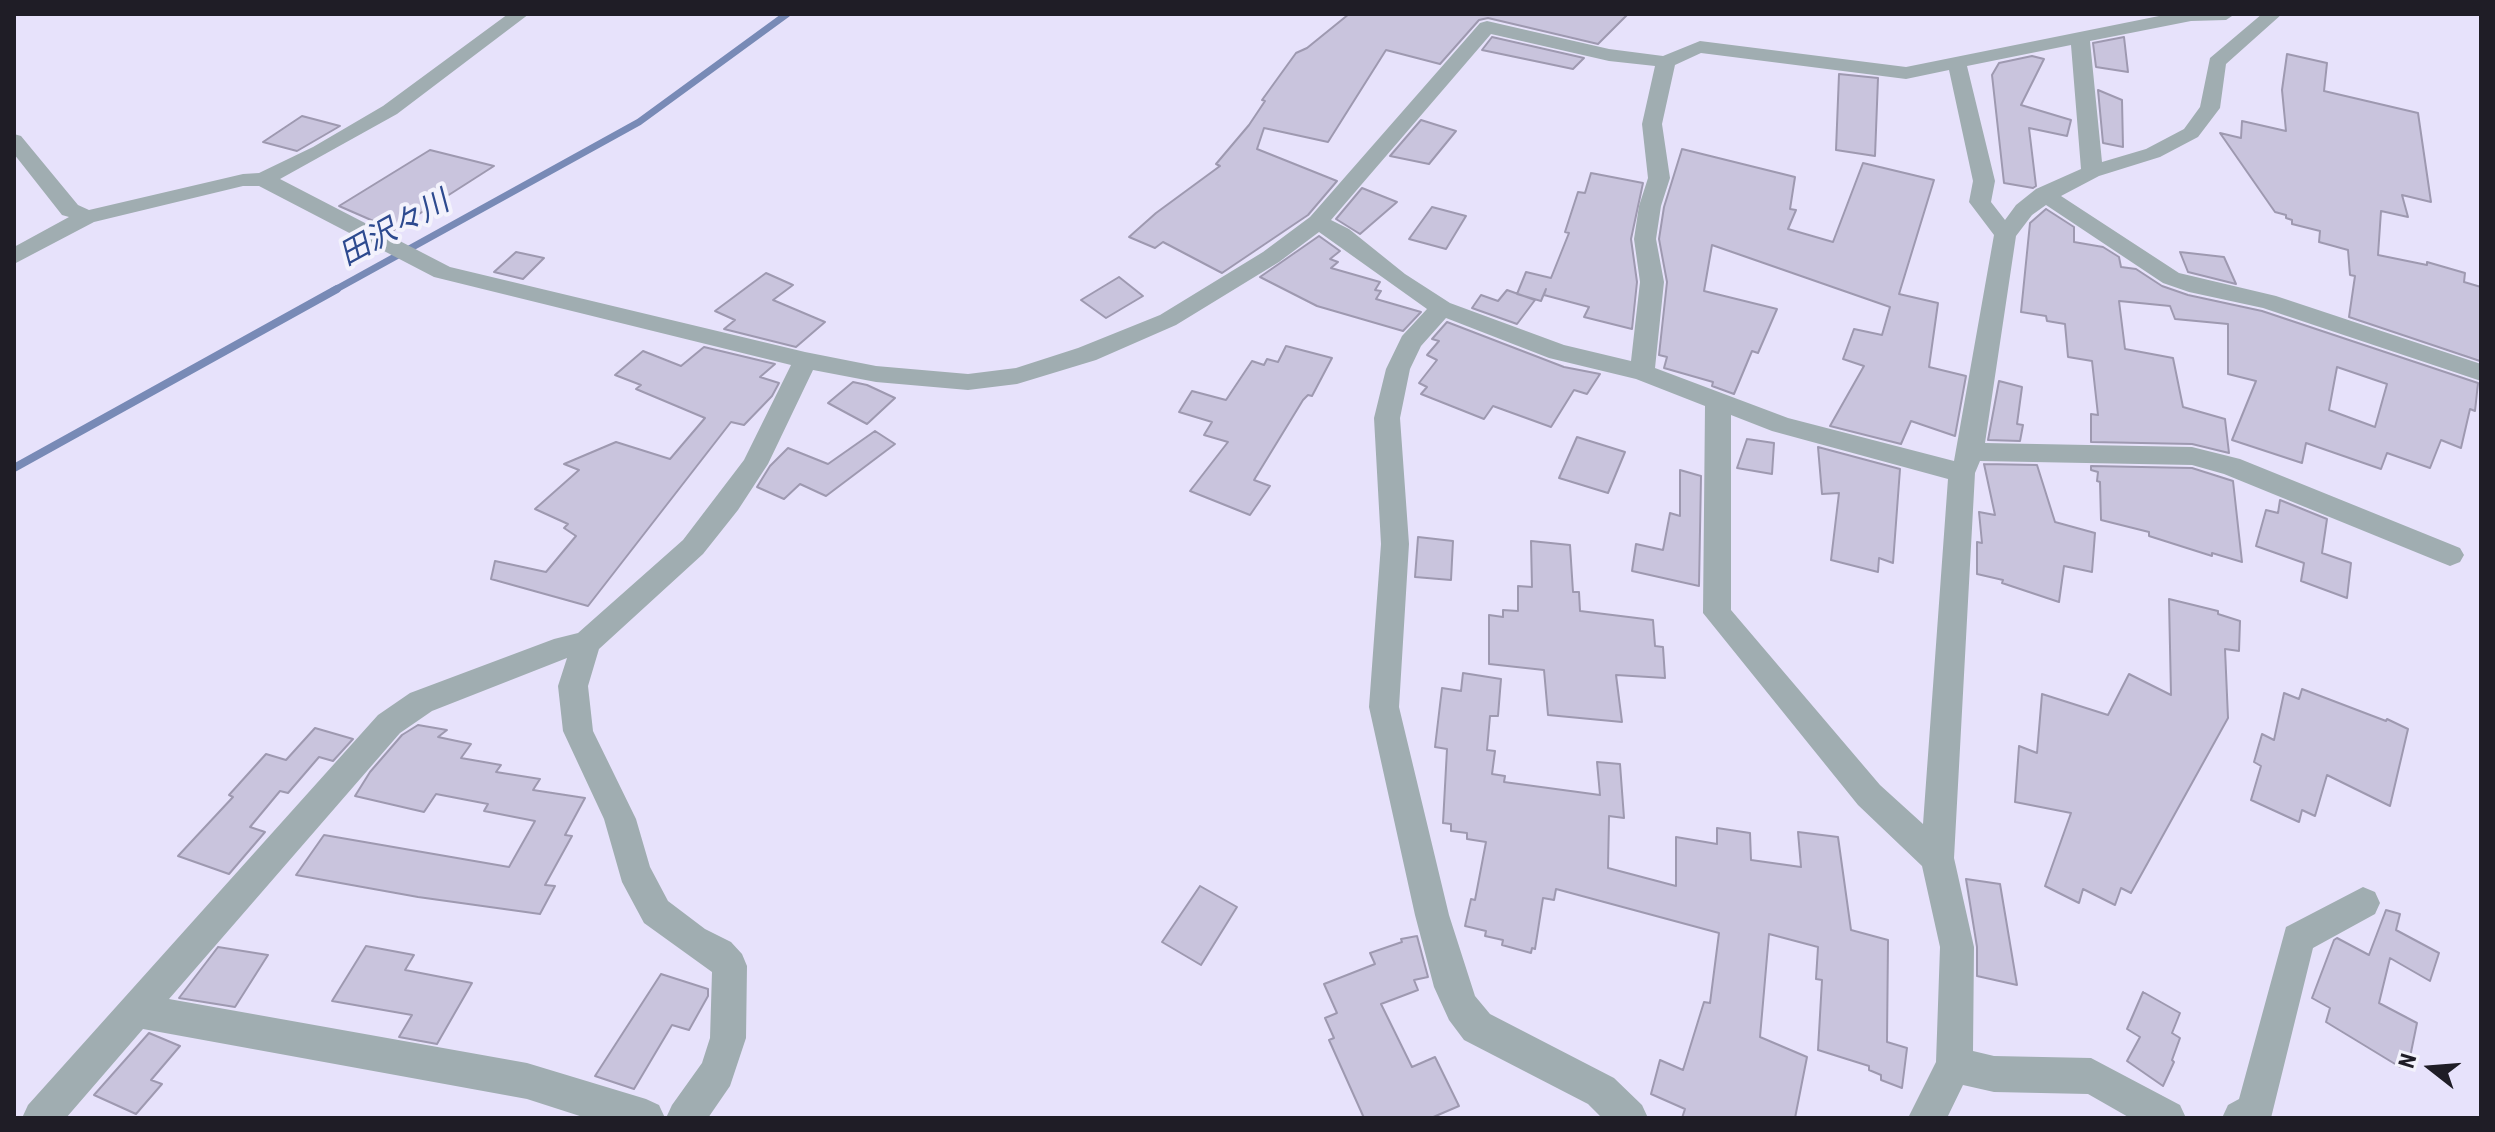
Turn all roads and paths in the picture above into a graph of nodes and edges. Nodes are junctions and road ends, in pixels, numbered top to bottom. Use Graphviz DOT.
graph roads {
  1 [pos="520,14"];
  2 [pos="2226,14"];
  3 [pos="2273,14"];
  4 [pos="2080,39"];
  5 [pos="1667,62"];
  6 [pos="1957,65"];
  7 [pos="14,140"];
  8 [pos="2092,172"];
  9 [pos="263,179"];
  10 [pos="2044,194"];
  11 [pos="87,217"];
  12 [pos="1318,222"];
  13 [pos="2005,235"];
  14 [pos="14,257"];
  15 [pos="1442,308"];
  16 [pos="805,360"];
  17 [pos="1642,372"];
  18 [pos="2481,373"];
  19 [pos="1718,402"];
  20 [pos="1967,463"];
  21 [pos="2450,555"];
  22 [pos="586,643"];
  23 [pos="1937,858"];
  24 [pos="2363,903"];
  25 [pos="135,1010"];
  26 [pos="1954,1065"];
  27 [pos="41,1118"];
  28 [pos="646,1118"];
  29 [pos="685,1118"];
  30 [pos="1629,1118"];
  31 [pos="1927,1118"];
  32 [pos="2167,1118"];
  33 [pos="2241,1118"];
  1 -- 9 [label="street"];
  2 -- 4 [label="street"];
  3 -- 8 [label="street"];
  4 -- 6 [label="street"];
  4 -- 8 [label="street"];
  5 -- 6 [label="street"];
  5 -- 12 [label="street"];
  5 -- 17 [label="street"];
  6 -- 13 [label="street"];
  7 -- 11 [label="street"];
  8 -- 10 [label="street"];
  9 -- 11 [label="street"];
  9 -- 16 [label="street"];
  10 -- 13 [label="street"];
  10 -- 18 [label="street"];
  11 -- 14 [label="street"];
  12 -- 15 [label="street"];
  12 -- 16 [label="street"];
  13 -- 20 [label="street"];
  15 -- 17 [label="street"];
  15 -- 30 [label="street"];
  16 -- 22 [label="street"];
  17 -- 19 [label="street"];
  19 -- 20 [label="street"];
  19 -- 23 [label="street"];
  20 -- 21 [label="street"];
  20 -- 23 [label="street"];
  22 -- 25 [label="street"];
  22 -- 29 [label="street"];
  23 -- 26 [label="street"];
  24 -- 33 [label="street"];
  25 -- 27 [label="street"];
  25 -- 28 [label="street"];
  26 -- 31 [label="street"];
  26 -- 32 [label="street"];
}
